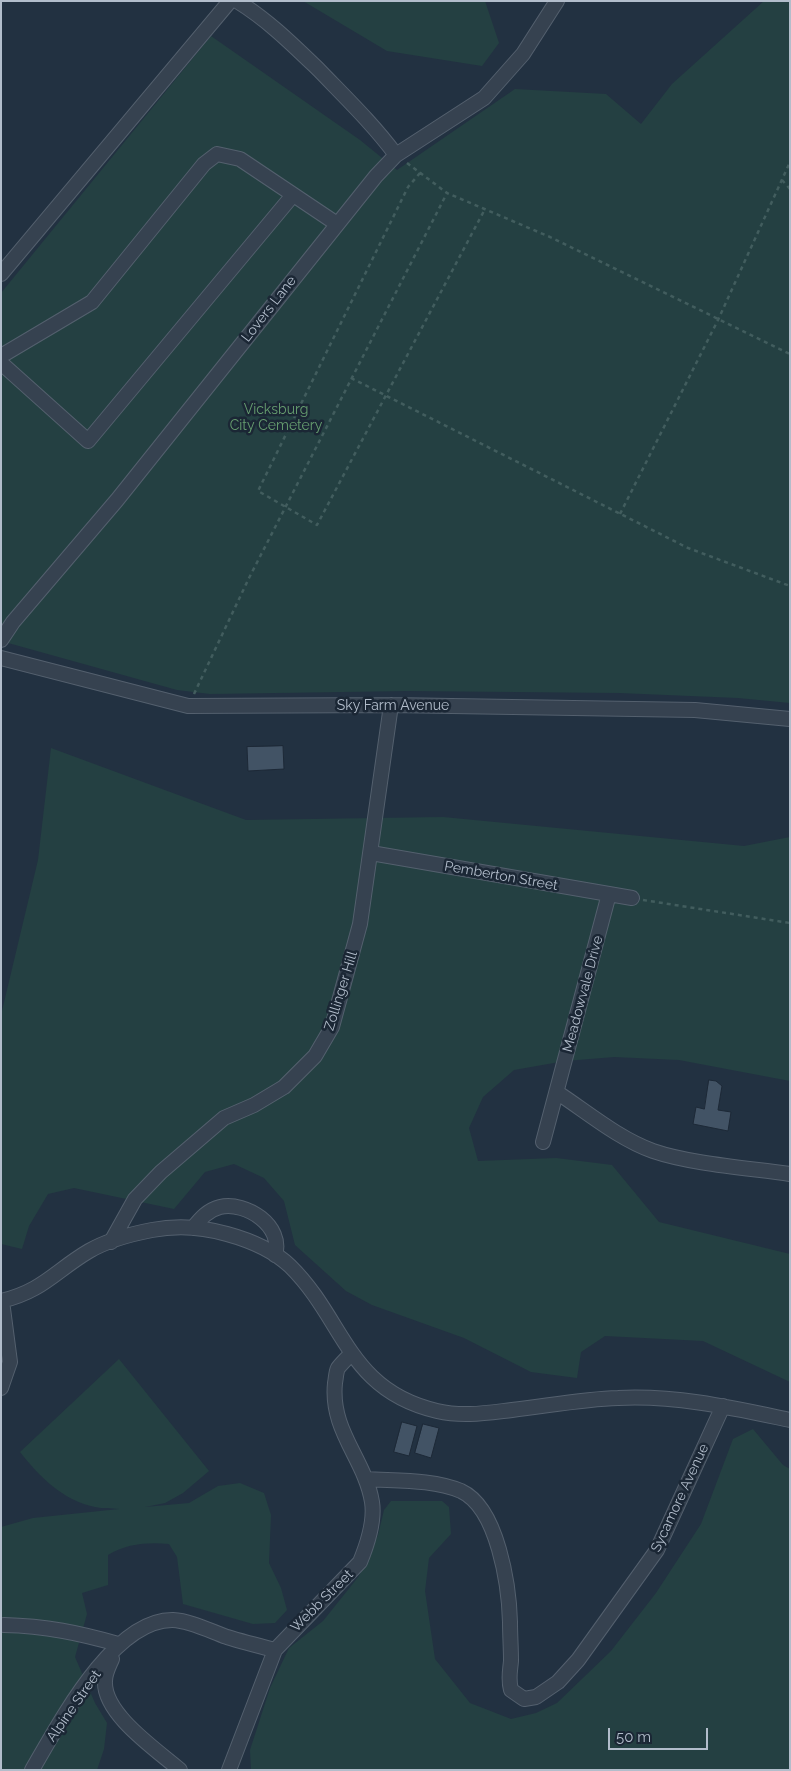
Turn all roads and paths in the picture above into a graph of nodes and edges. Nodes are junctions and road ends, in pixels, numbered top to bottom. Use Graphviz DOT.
graph roads {
  1 [pos="230,1"];
  2 [pos="237,1"];
  3 [pos="557,1"];
  4 [pos="396,155"];
  5 [pos="790,162"];
  6 [pos="420,173"];
  7 [pos="782,180"];
  8 [pos="790,189"];
  9 [pos="447,193"];
  10 [pos="293,195"];
  11 [pos="485,209"];
  12 [pos="336,224"];
  13 [pos="1,274"];
  14 [pos="718,320"];
  15 [pos="790,354"];
  16 [pos="1,356"];
  17 [pos="1,363"];
  18 [pos="351,378"];
  19 [pos="385,395"];
  20 [pos="285,506"];
  21 [pos="620,514"];
  22 [pos="790,586"];
  23 [pos="1,640"];
  24 [pos="1,658"];
  25 [pos="390,704"];
  26 [pos="188,706"];
  27 [pos="790,719"];
  28 [pos="370,853"];
  29 [pos="609,894"];
  30 [pos="632,898"];
  31 [pos="790,923"];
  32 [pos="558,1093"];
  33 [pos="543,1142"];
  34 [pos="790,1174"];
  35 [pos="193,1228"];
  36 [pos="111,1242"];
  37 [pos="275,1254"];
  38 [pos="2,1301"];
  39 [pos="351,1354"];
  40 [pos="1,1388"];
  41 [pos="723,1406"];
  42 [pos="790,1420"];
  43 [pos="366,1479"];
  44 [pos="4,1625"];
  45 [pos="118,1644"];
  46 [pos="275,1650"];
  47 [pos="32,1770"];
  48 [pos="180,1770"];
  49 [pos="228,1770"];
  1 -- 13 [label="street"];
  2 -- 4 [label="street"];
  3 -- 4 [label="street, Lovers Lane"];
  4 -- 6 [label="path"];
  4 -- 12 [label="street, Lovers Lane"];
  5 -- 7 [label="path"];
  6 -- 9 [label="path"];
  6 -- 20 [label="path"];
  7 -- 8 [label="path"];
  7 -- 14 [label="path"];
  9 -- 11 [label="path"];
  9 -- 18 [label="path"];
  10 -- 12 [label="street"];
  10 -- 16 [label="street"];
  10 -- 17 [label="street"];
  11 -- 14 [label="path"];
  11 -- 19 [label="path"];
  12 -- 23 [label="street, Lovers Lane"];
  14 -- 15 [label="path"];
  14 -- 21 [label="path"];
  18 -- 19 [label="path"];
  18 -- 20 [label="path"];
  19 -- 20 [label="path"];
  19 -- 21 [label="path"];
  20 -- 26 [label="path"];
  21 -- 22 [label="path"];
  24 -- 26 [label="street, Sky Farm Avenue"];
  25 -- 26 [label="street, Sky Farm Avenue"];
  25 -- 27 [label="street, Sky Farm Avenue"];
  25 -- 28 [label="street, Zollinger Hill"];
  28 -- 29 [label="street, Pemberton Street"];
  28 -- 36 [label="street, Zollinger Hill"];
  29 -- 30 [label="street, Pemberton Street"];
  29 -- 32 [label="street, Meadowvale Drive"];
  30 -- 31 [label="path"];
  32 -- 33 [label="street, Meadowvale Drive"];
  32 -- 34 [label="street"];
  35 -- 36 [label="street"];
  35 -- 37 [label="street"];
  35 -- 37 [label="street"];
  36 -- 38 [label="street"];
  37 -- 39 [label="street"];
  38 -- 40 [label="street"];
  39 -- 41 [label="street"];
  39 -- 43 [label="street, Webb Street"];
  41 -- 42 [label="street"];
  41 -- 43 [label="street, Sycamore Avenue"];
  43 -- 46 [label="street, Webb Street"];
  44 -- 45 [label="street"];
  45 -- 46 [label="street"];
  45 -- 47 [label="street, Alpine Street"];
  45 -- 48 [label="street"];
  46 -- 49 [label="street, Webb Street"];
}
